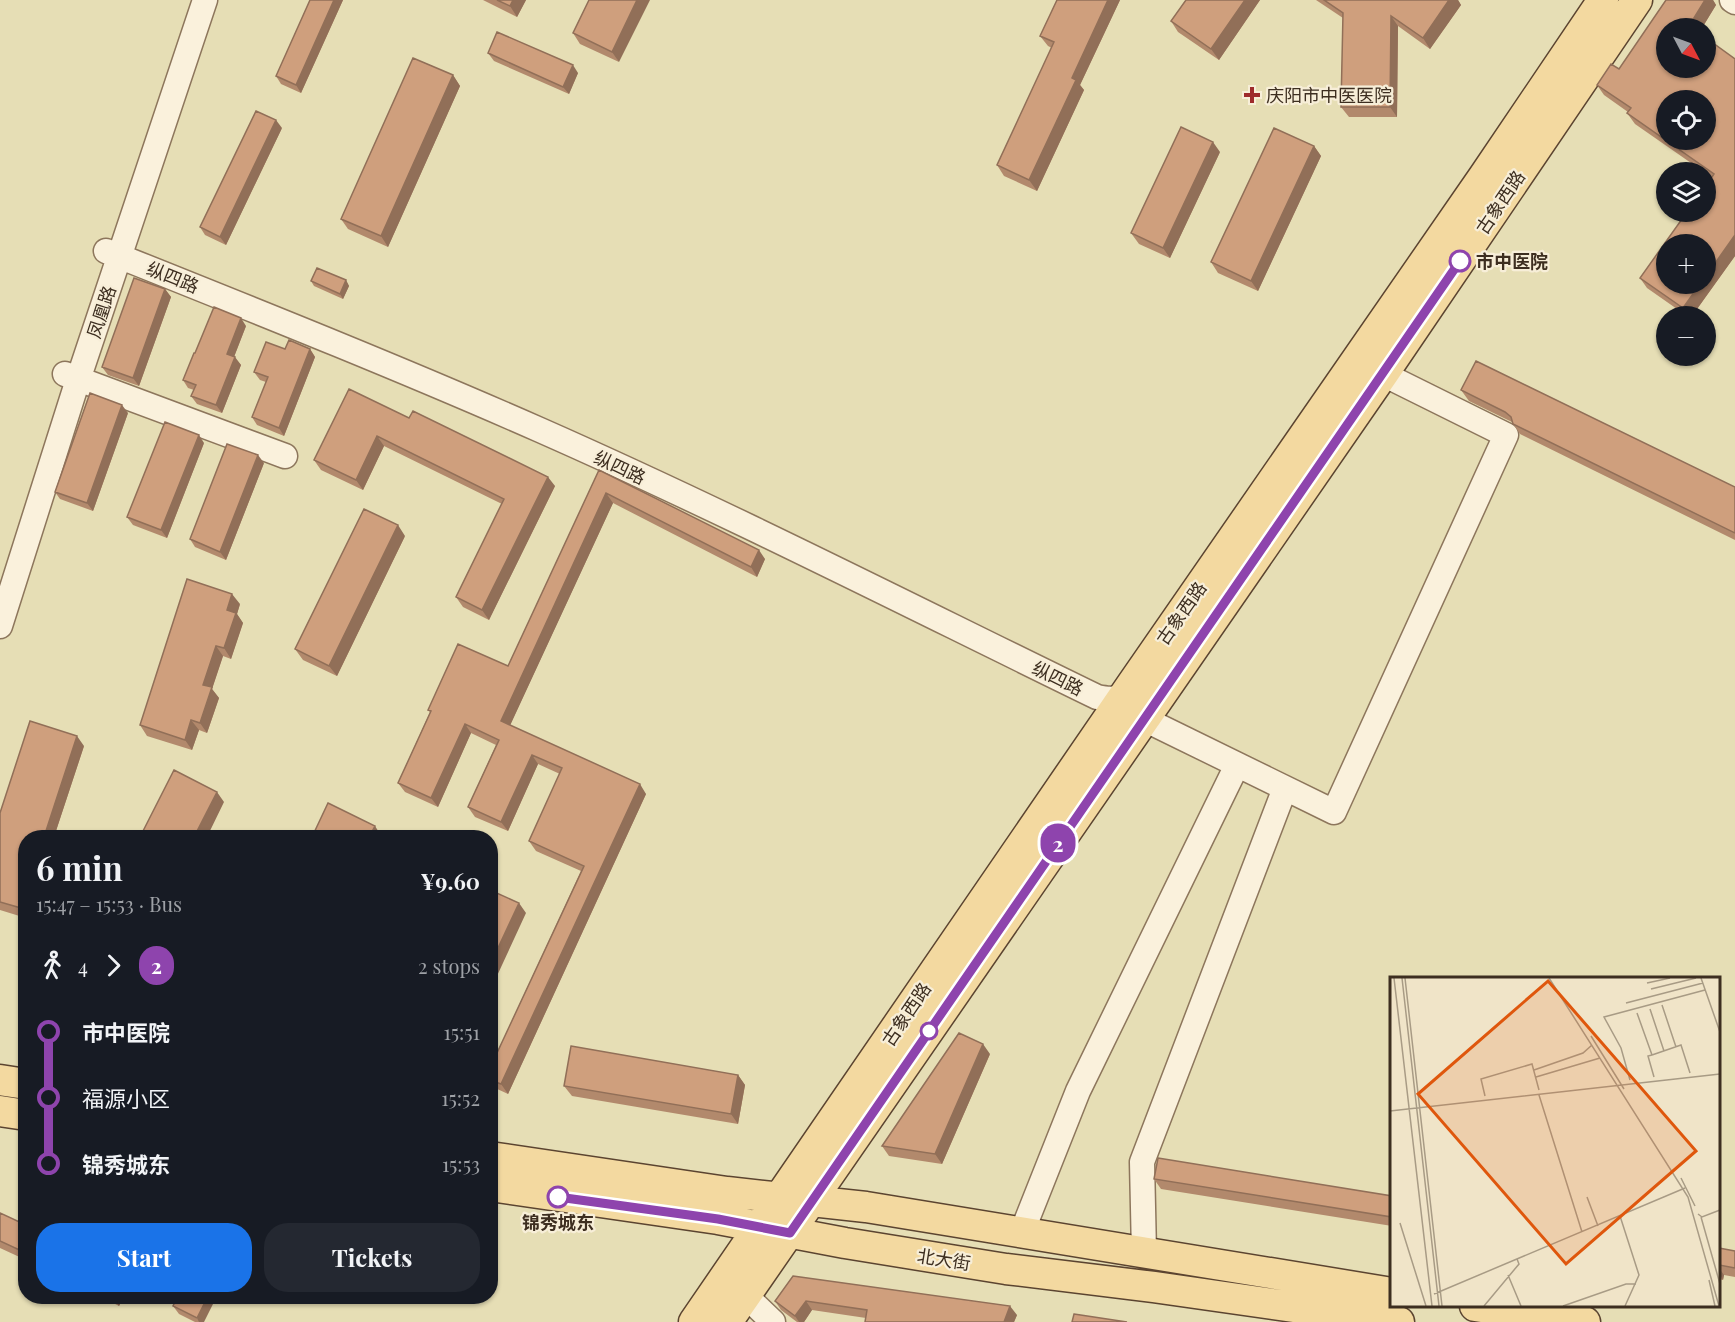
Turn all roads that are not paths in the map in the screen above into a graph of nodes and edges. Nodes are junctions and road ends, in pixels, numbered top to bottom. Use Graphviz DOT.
graph roads {
  1 [pos="189,0"];
  2 [pos="205,0"];
  3 [pos="1604,0"];
  4 [pos="1637,0"];
  5 [pos="112,257"];
  6 [pos="1383,374"];
  7 [pos="72,377"];
  8 [pos="285,456"];
  9 [pos="4,554"];
  10 [pos="0,580"];
  11 [pos="0,626"];
  12 [pos="1124,696"];
  13 [pos="1144,719"];
  14 [pos="1101,730"];
  15 [pos="1237,765"];
  16 [pos="1286,789"];
  17 [pos="0,1080"];
  18 [pos="18,1083"];
  19 [pos="0,1111"];
  20 [pos="18,1114"];
  21 [pos="498,1158"];
  22 [pos="498,1187"];
  23 [pos="780,1198"];
  24 [pos="812,1202"];
  25 [pos="760,1227"];
  26 [pos="1022,1232"];
  27 [pos="790,1233"];
  28 [pos="1144,1253"];
  29 [pos="1390,1293"];
  30 [pos="746,1296"];
  31 [pos="1488,1307"];
  32 [pos="694,1322"];
  33 [pos="727,1322"];
  34 [pos="773,1322"];
  35 [pos="1399,1322"];
  36 [pos="1585,1322"];
  1 -- 5 [label="street, 凤凰路"];
  2 -- 5 [label="street, 凤凰路"];
  3 -- 12 [label="main road, 古象西路"];
  4 -- 6 [label="main road, 古象西路"];
  5 -- 7 [label="street, 凤凰路"];
  5 -- 12 [label="street, 纵四路"];
  5 -- 14 [label="street, 纵四路"];
  6 -- 13 [label="main road, 古象西路"];
  6 -- 16 [label="street"];
  7 -- 8 [label="street"];
  7 -- 9 [label="street, 凤凰路"];
  7 -- 11 [label="street, 凤凰路"];
  9 -- 10 [label="street, 凤凰路"];
  12 -- 14 [label="main road, 古象西路"];
  13 -- 15 [label="street"];
  13 -- 24 [label="main road, 古象西路"];
  14 -- 23 [label="main road, 古象西路"];
  15 -- 16 [label="street"];
  15 -- 26 [label="street"];
  16 -- 28 [label="street"];
  17 -- 18 [label="main road"];
  19 -- 20 [label="main road"];
  21 -- 23 [label="main road"];
  22 -- 25 [label="main road, 北大街"];
  23 -- 24 [label="main road"];
  23 -- 25 [label="main road, 古象西路"];
  24 -- 26 [label="main road"];
  24 -- 27 [label="main road, 古象西路"];
  25 -- 27 [label="main road, 北大街"];
  25 -- 32 [label="main road, 古象西路"];
  26 -- 28 [label="main road"];
  27 -- 30 [label="main road, 古象西路"];
  27 -- 35 [label="main road, 北大街"];
  28 -- 29 [label="main road"];
  30 -- 33 [label="main road, 古象西路"];
  30 -- 34 [label="street"];
  31 -- 36 [label="main road"];
}
